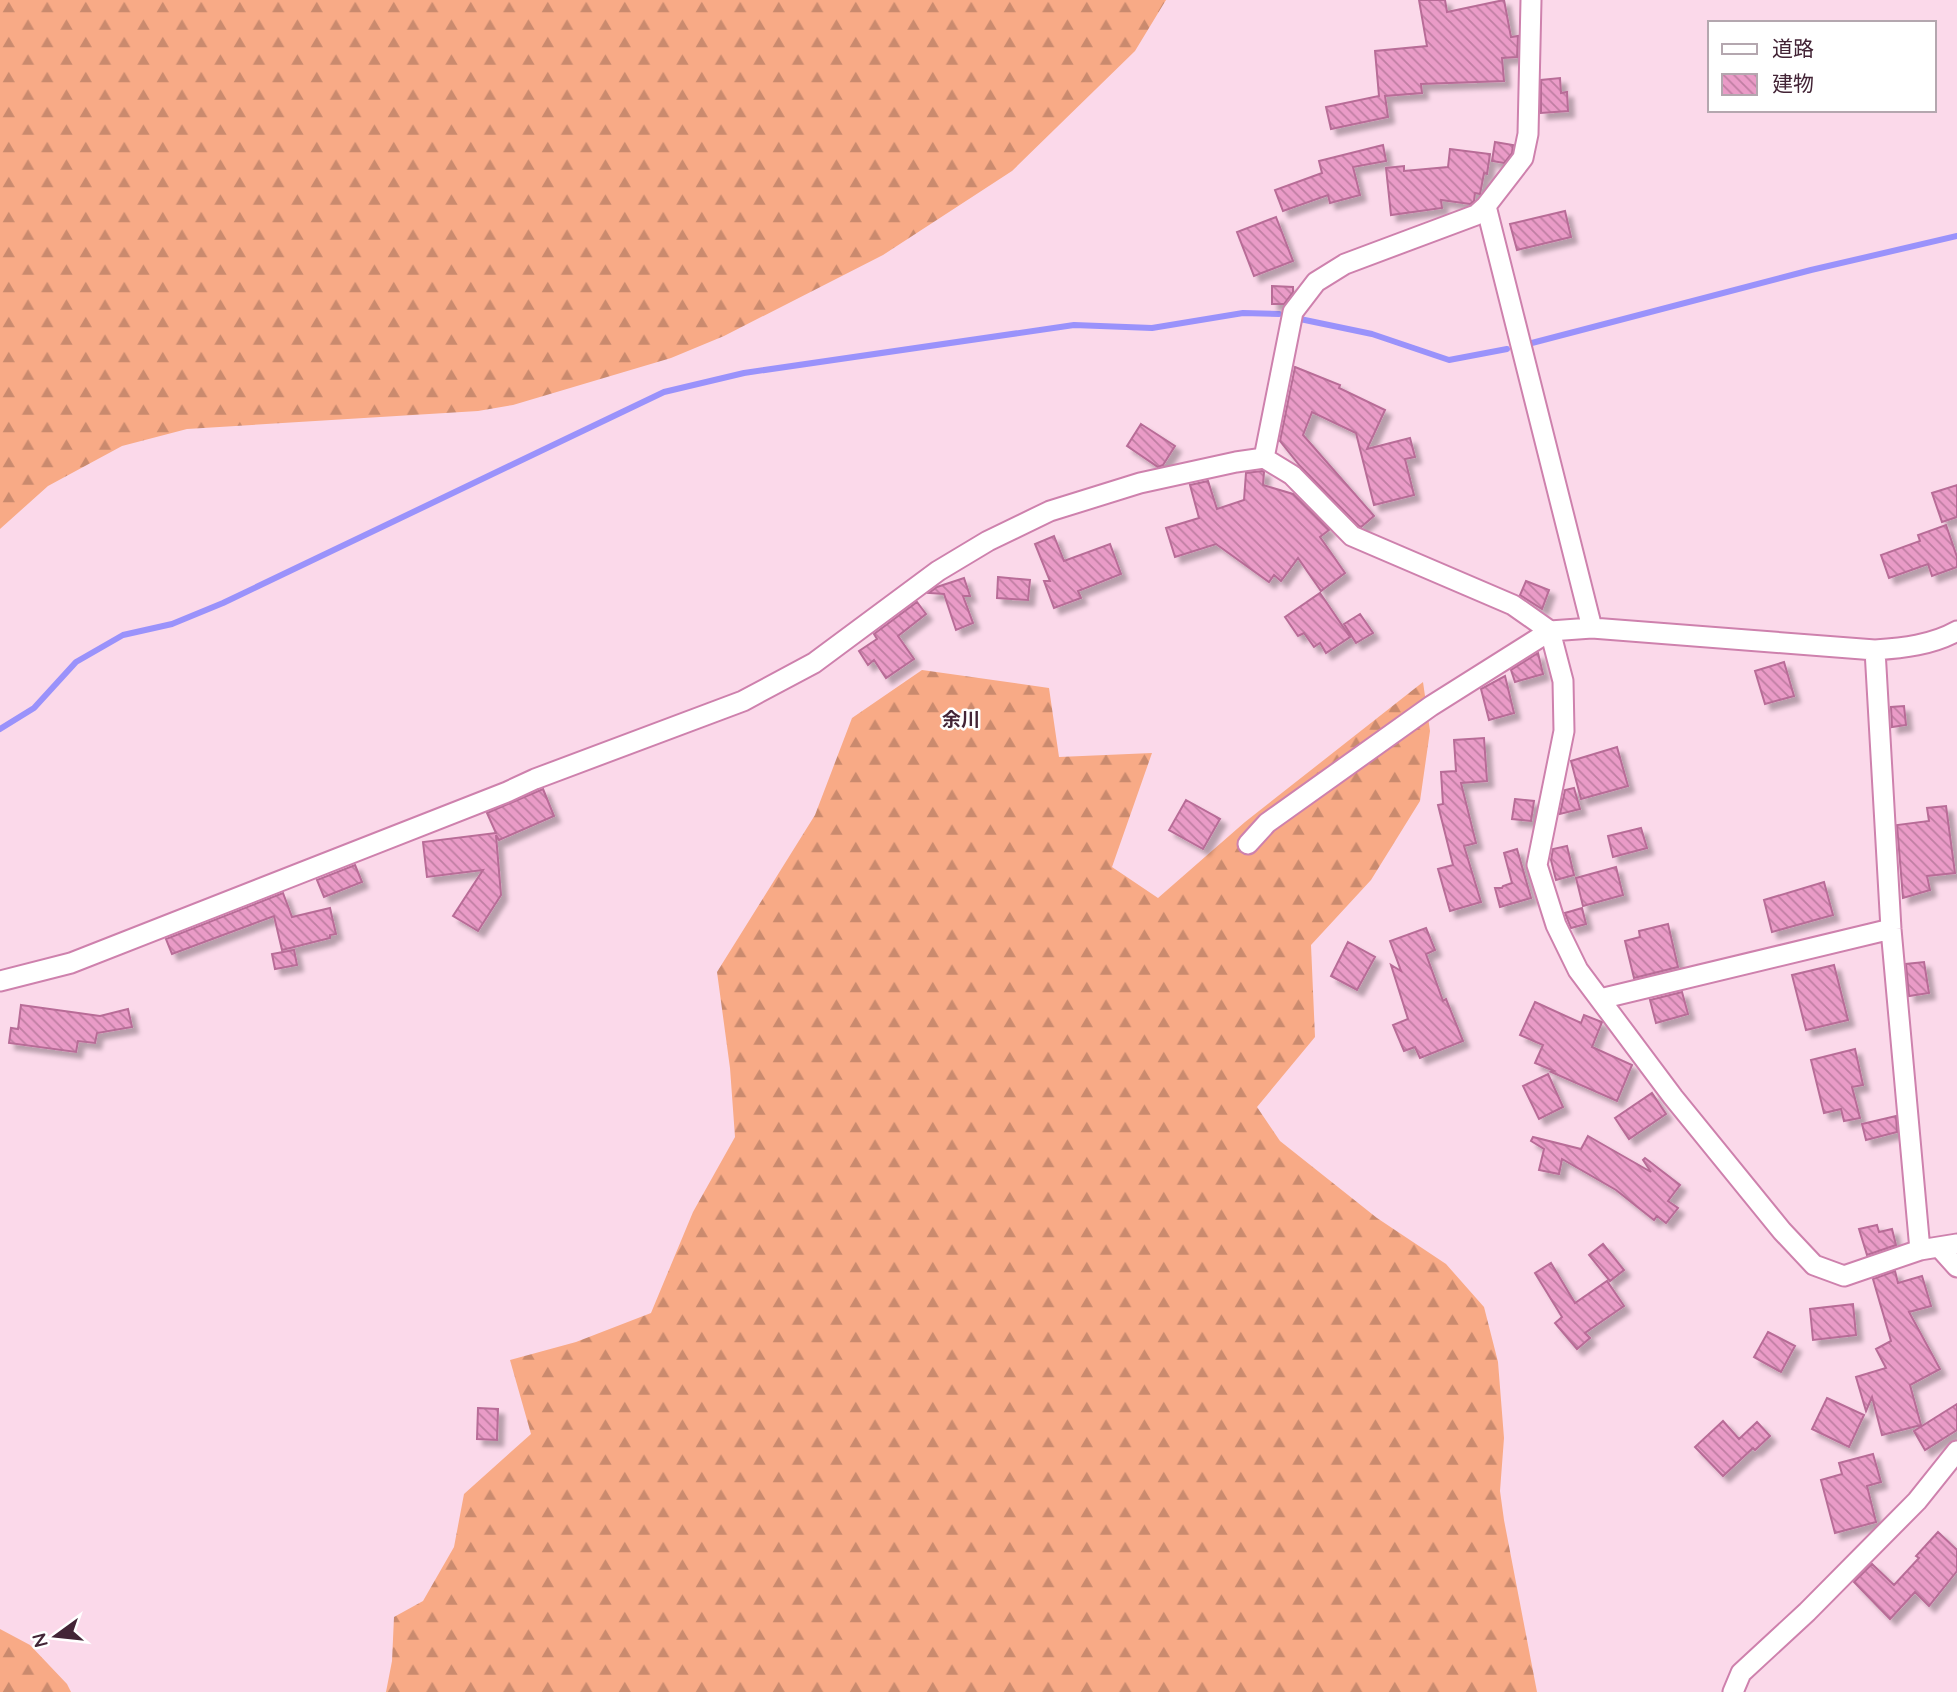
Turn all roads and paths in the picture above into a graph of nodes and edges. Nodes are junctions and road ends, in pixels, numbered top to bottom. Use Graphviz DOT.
graph roads {
  1 [pos="1531,0"];
  2 [pos="1486,206"];
  3 [pos="1264,458"];
  4 [pos="1592,628"];
  5 [pos="1550,631"];
  6 [pos="1957,631"];
  7 [pos="1875,650"];
  8 [pos="1248,844"];
  9 [pos="1891,929"];
  10 [pos="0,981"];
  11 [pos="1600,999"];
  12 [pos="1939,1247"];
  13 [pos="1957,1266"];
  14 [pos="1957,1451"];
  15 [pos="1733,1692"];
  1 -- 2 [label="street"];
  2 -- 3 [label="street"];
  2 -- 4 [label="street"];
  3 -- 5 [label="street"];
  3 -- 10 [label="street"];
  4 -- 5 [label="street"];
  4 -- 7 [label="street"];
  5 -- 8 [label="street"];
  5 -- 11 [label="street"];
  6 -- 7 [label="street"];
  7 -- 9 [label="street"];
  9 -- 11 [label="street"];
  9 -- 12 [label="street"];
  11 -- 12 [label="street"];
  12 -- 13 [label="street"];
  14 -- 15 [label="street"];
}
